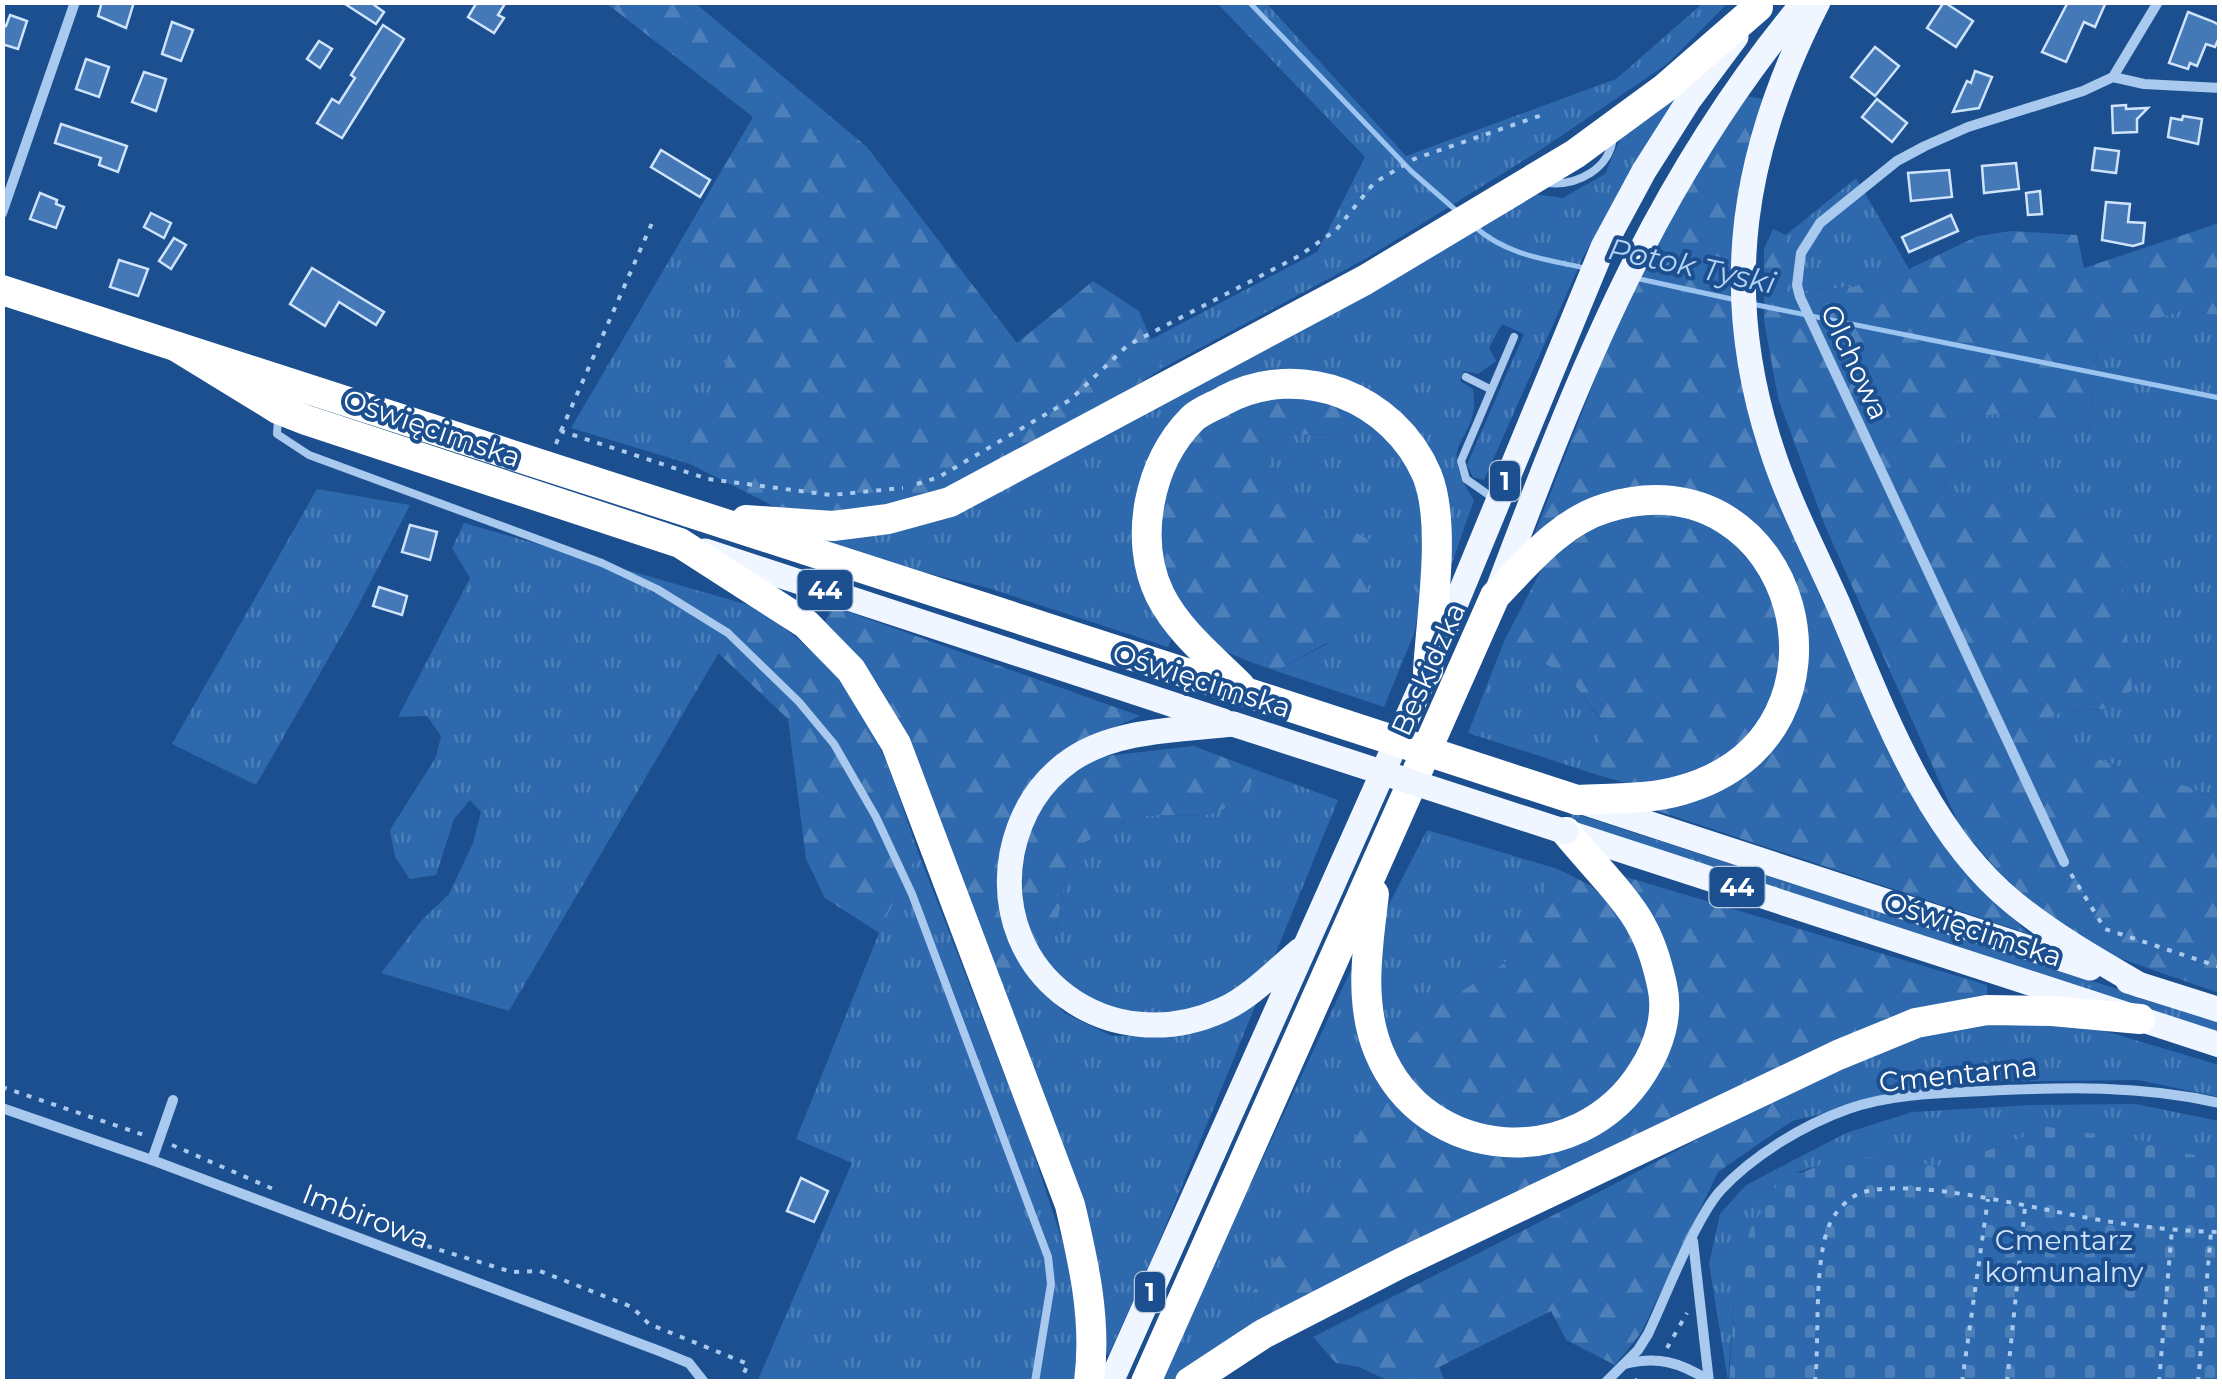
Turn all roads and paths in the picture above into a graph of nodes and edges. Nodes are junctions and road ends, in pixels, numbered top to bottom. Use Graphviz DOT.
graph roads {
  1 [pos="75,2"];
  2 [pos="1804,2"];
  3 [pos="1818,2"];
  4 [pos="2158,2"];
  5 [pos="1760,5"];
  6 [pos="2113,77"];
  7 [pos="2220,88"];
  8 [pos="1545,114"];
  9 [pos="2,213"];
  10 [pos="652,224"];
  11 [pos="2,290"];
  12 [pos="1514,337"];
  13 [pos="177,347"];
  14 [pos="1466,377"];
  15 [pos="1490,389"];
  16 [pos="278,409"];
  17 [pos="562,431"];
  18 [pos="556,444"];
  19 [pos="1496,501"];
  20 [pos="687,530"];
  21 [pos="1495,596"];
  22 [pos="1428,672"];
  23 [pos="1245,692"];
  24 [pos="1233,724"];
  25 [pos="1577,800"];
  26 [pos="1566,832"];
  27 [pos="2064,862"];
  28 [pos="1376,866"];
  29 [pos="1304,947"];
  30 [pos="2220,967"];
  31 [pos="2140,985"];
  32 [pos="2220,1010"];
  33 [pos="2140,1019"];
  34 [pos="2220,1046"];
  35 [pos="2,1087"];
  36 [pos="173,1100"];
  37 [pos="2220,1103"];
  38 [pos="2,1108"];
  39 [pos="159,1139"];
  40 [pos="152,1160"];
  41 [pos="277,1190"];
  42 [pos="1988,1199"];
  43 [pos="2025,1206"];
  44 [pos="2172,1228"];
  45 [pos="2211,1231"];
  46 [pos="2220,1232"];
  47 [pos="1693,1240"];
  48 [pos="423,1245"];
  49 [pos="1701,1304"];
  50 [pos="1662,1359"];
  51 [pos="1625,1364"];
  52 [pos="1708,1381"];
  53 [pos="704,1382"];
  54 [pos="740,1382"];
  55 [pos="1036,1382"];
  56 [pos="1090,1382"];
  57 [pos="1111,1382"];
  58 [pos="1146,1382"];
  59 [pos="1190,1382"];
  60 [pos="1606,1382"];
  61 [pos="1633,1382"];
  62 [pos="1816,1382"];
  63 [pos="1962,1382"];
  64 [pos="2007,1382"];
  65 [pos="2159,1382"];
  66 [pos="2198,1382"];
  1 -- 9 [label="street"];
  2 -- 21 [label="main road, Beskidzka / 1"];
  3 -- 31 [label="main road"];
  4 -- 6 [label="street"];
  5 -- 19 [label="main road, Beskidzka / 1"];
  5 -- 20 [label="highway"];
  6 -- 7 [label="street"];
  6 -- 27 [label="street, Olchowa"];
  8 -- 17 [label="path"];
  10 -- 17 [label="path"];
  11 -- 13 [label="highway, Oświęcimska / 44"];
  12 -- 15 [label="lane"];
  13 -- 16 [label="highway, Oświęcimska / 44"];
  13 -- 20 [label="highway, Oświęcimska / 44"];
  14 -- 15 [label="lane"];
  15 -- 19 [label="lane"];
  16 -- 20 [label="highway, Oświęcimska / 44"];
  16 -- 55 [label="lane"];
  17 -- 18 [label="path"];
  19 -- 22 [label="main road, Beskidzka / 1"];
  20 -- 23 [label="highway, Oświęcimska / 44"];
  20 -- 24 [label="main road, Oświęcimska / 44"];
  20 -- 56 [label="highway"];
  21 -- 25 [label="highway"];
  21 -- 28 [label="highway, Beskidzka / 1"];
  22 -- 23 [label="highway"];
  22 -- 29 [label="main road, Beskidzka / 1"];
  23 -- 25 [label="highway, Oświęcimska / 44, bridge"];
  24 -- 26 [label="main road, Oświęcimska / 44, bridge"];
  24 -- 29 [label="main road"];
  25 -- 31 [label="main road, Oświęcimska / 44"];
  26 -- 28 [label="highway"];
  26 -- 33 [label="main road, Oświęcimska / 44"];
  27 -- 30 [label="path"];
  28 -- 58 [label="highway, Beskidzka / 1"];
  29 -- 57 [label="main road, Beskidzka / 1"];
  31 -- 32 [label="main road, Oświęcimska / 44"];
  33 -- 34 [label="main road, Oświęcimska / 44"];
  33 -- 59 [label="highway"];
  35 -- 39 [label="path"];
  36 -- 39 [label="street"];
  37 -- 47 [label="street, Cmentarna"];
  38 -- 40 [label="street, Imbirowa"];
  39 -- 40 [label="street"];
  39 -- 41 [label="path"];
  40 -- 53 [label="street, Imbirowa"];
  42 -- 43 [label="path"];
  42 -- 62 [label="path"];
  42 -- 63 [label="path"];
  43 -- 44 [label="path"];
  43 -- 64 [label="path"];
  44 -- 45 [label="path"];
  44 -- 65 [label="path"];
  45 -- 46 [label="path"];
  45 -- 66 [label="path"];
  47 -- 49 [label="street"];
  47 -- 51 [label="street, Cmentarna"];
  48 -- 54 [label="path"];
  49 -- 50 [label="path"];
  49 -- 52 [label="street"];
  50 -- 51 [label="street"];
  50 -- 52 [label="street"];
  50 -- 61 [label="path"];
  51 -- 60 [label="street, Cmentarna"];
}
